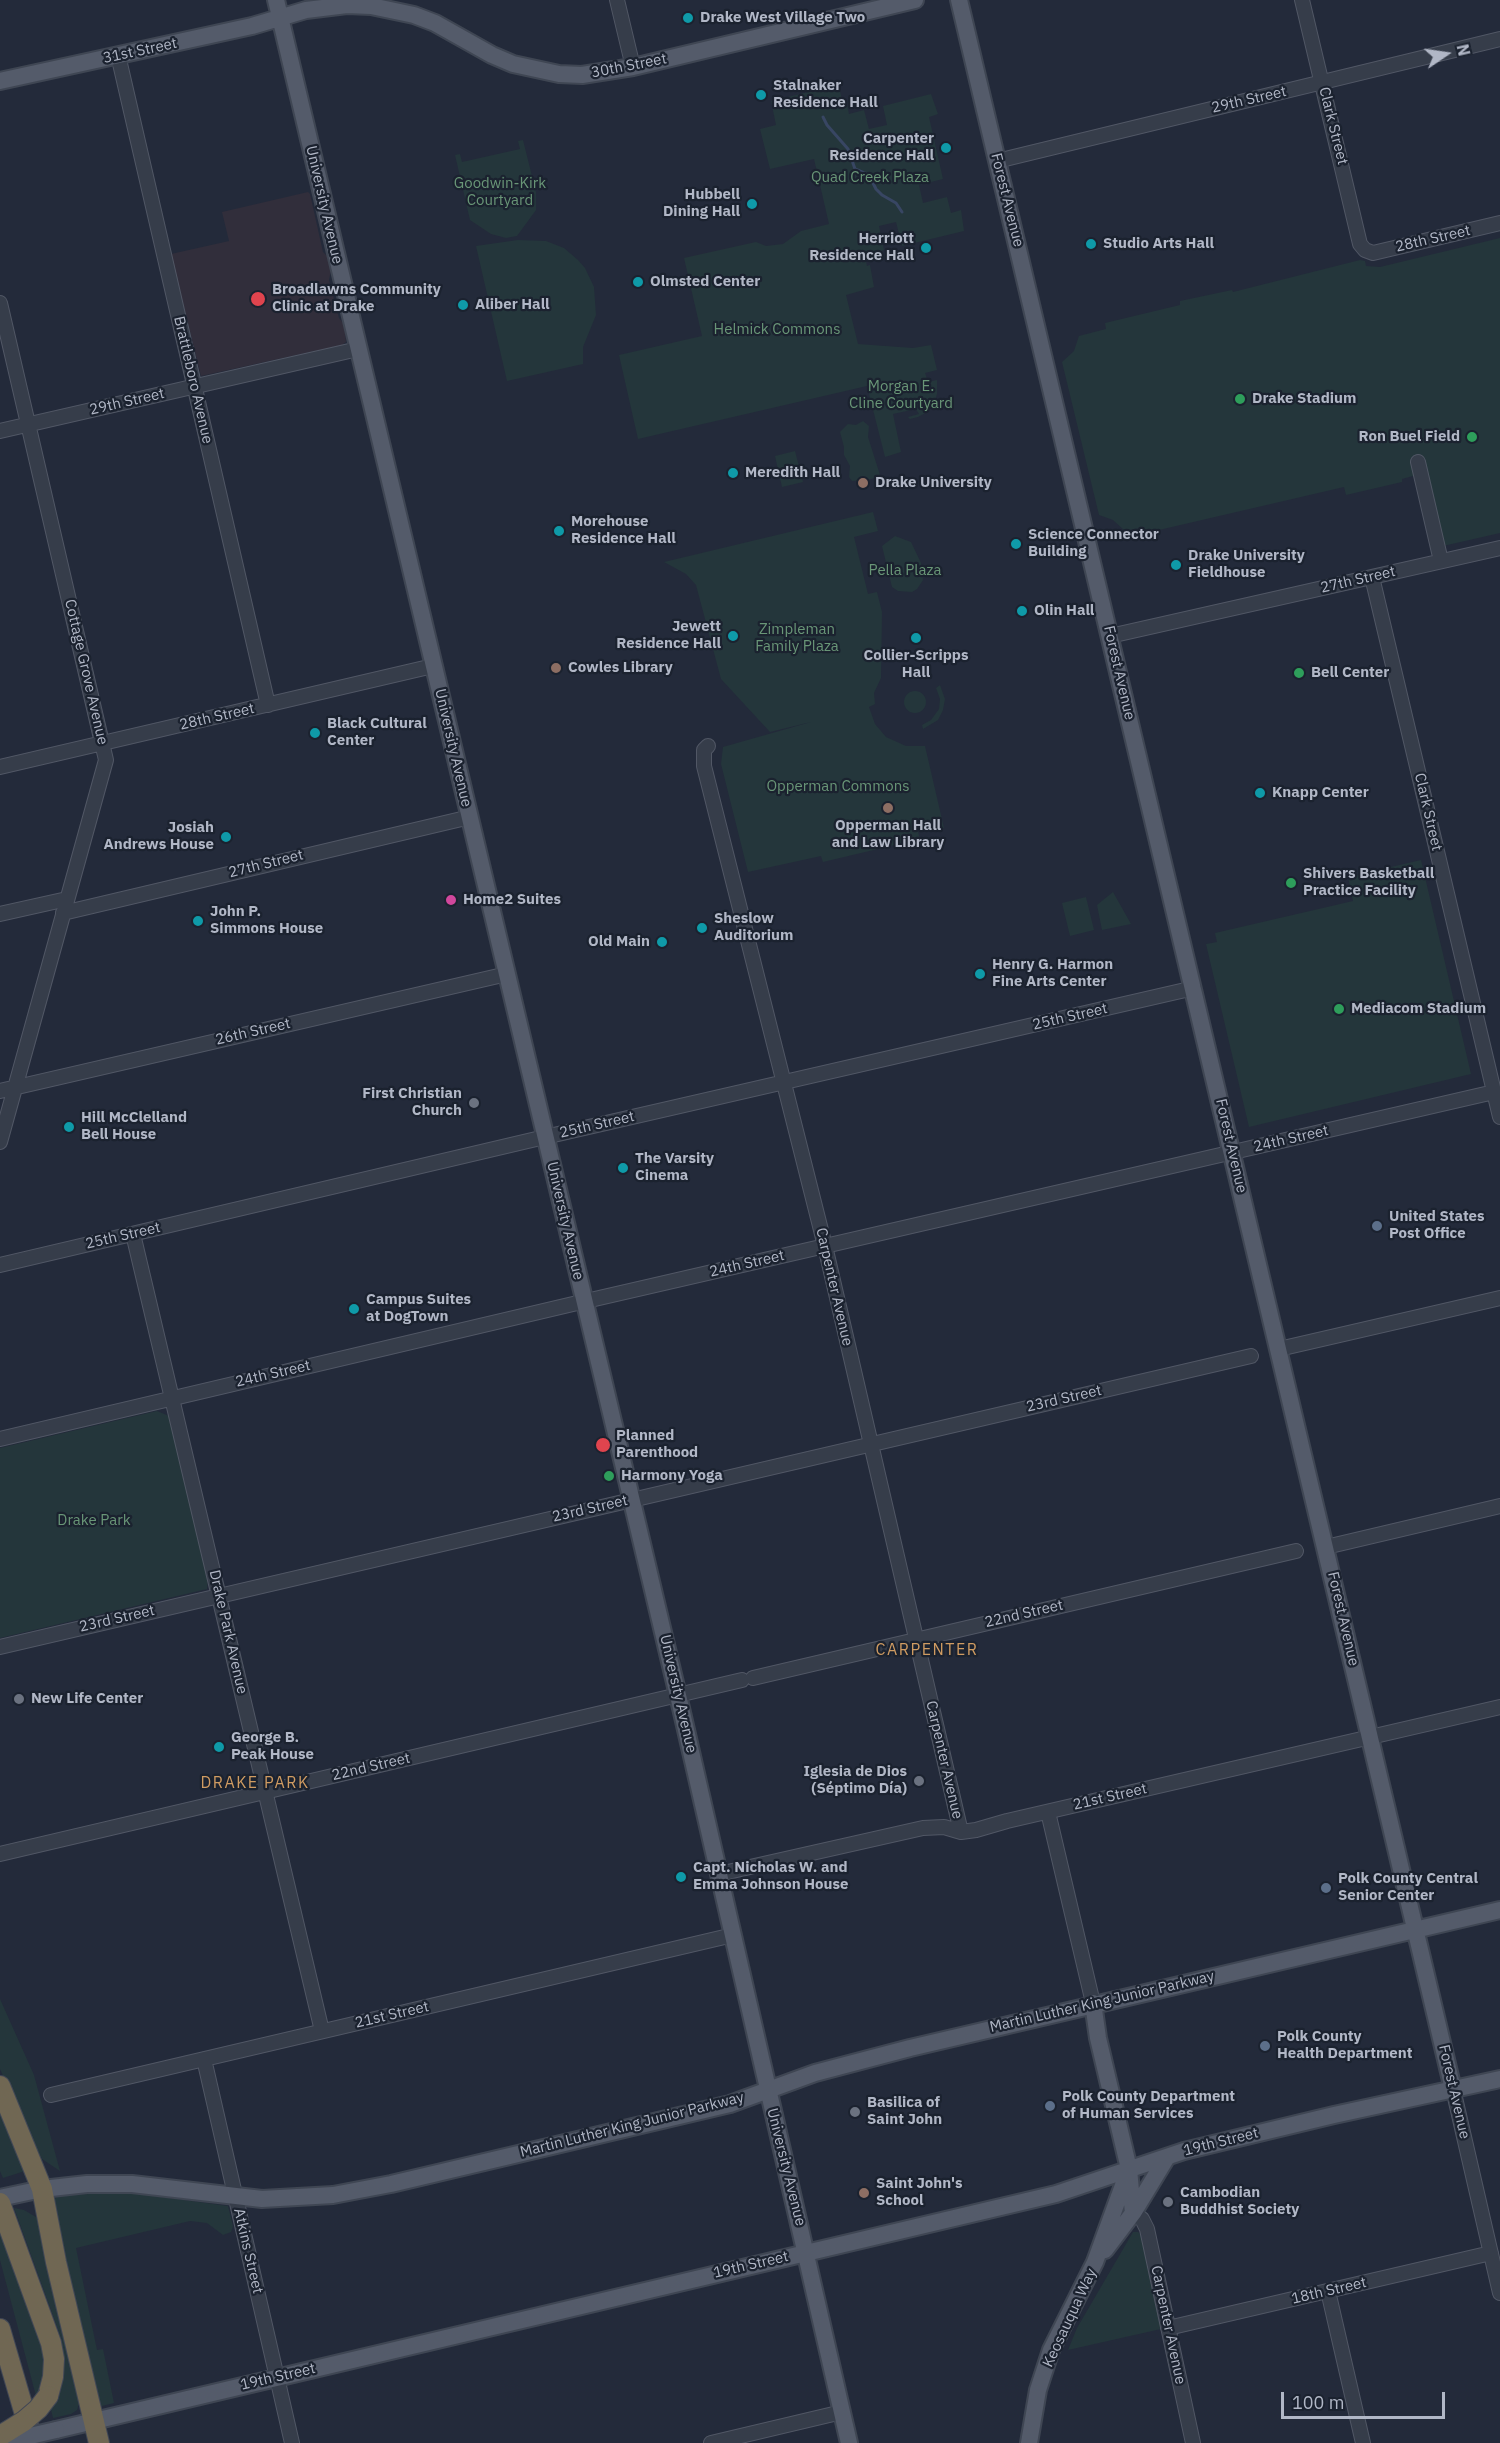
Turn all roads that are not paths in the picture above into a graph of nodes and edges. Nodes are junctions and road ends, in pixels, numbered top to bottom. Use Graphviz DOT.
graph roads {
  1 [pos="276,0"];
  2 [pos="617,0"];
  3 [pos="915,0"];
  4 [pos="960,0"];
  5 [pos="1302,0"];
  6 [pos="280,18"];
  7 [pos="1500,39"];
  8 [pos="118,55"];
  9 [pos="633,67"];
  10 [pos="0,81"];
  11 [pos="1322,83"];
  12 [pos="997,160"];
  13 [pos="1500,223"];
  14 [pos="1365,250"];
  15 [pos="0,303"];
  16 [pos="358,349"];
  17 [pos="194,387"];
  18 [pos="28,424"];
  19 [pos="0,431"];
  20 [pos="1418,462"];
  21 [pos="1500,548"];
  22 [pos="1441,561"];
  23 [pos="1372,577"];
  24 [pos="1110,636"];
  25 [pos="434,666"];
  26 [pos="268,705"];
  27 [pos="102,743"];
  28 [pos="708,746"];
  29 [pos="0,767"];
  30 [pos="470,817"];
  31 [pos="67,899"];
  32 [pos="63,913"];
  33 [pos="0,914"];
  34 [pos="507,974"];
  35 [pos="1194,988"];
  36 [pos="784,1082"];
  37 [pos="15,1088"];
  38 [pos="0,1091"];
  39 [pos="1496,1094"];
  40 [pos="1500,1117"];
  41 [pos="545,1137"];
  42 [pos="0,1142"];
  43 [pos="1232,1152"];
  44 [pos="133,1234"];
  45 [pos="825,1246"];
  46 [pos="0,1265"];
  47 [pos="1500,1299"];
  48 [pos="584,1301"];
  49 [pos="1279,1349"];
  50 [pos="1251,1356"];
  51 [pos="172,1398"];
  52 [pos="0,1439"];
  53 [pos="871,1444"];
  54 [pos="631,1499"];
  55 [pos="1500,1506"];
  56 [pos="1326,1547"];
  57 [pos="1296,1551"];
  58 [pos="219,1595"];
  59 [pos="916,1639"];
  60 [pos="0,1647"];
  61 [pos="678,1695"];
  62 [pos="1500,1707"];
  63 [pos="1371,1736"];
  64 [pos="265,1791"];
  65 [pos="1048,1812"];
  66 [pos="961,1832"];
  67 [pos="0,1854"];
  68 [pos="719,1874"];
  69 [pos="1500,1910"];
  70 [pos="1416,1929"];
  71 [pos="733,1935"];
  72 [pos="1093,2003"];
  73 [pos="322,2031"];
  74 [pos="204,2059"];
  75 [pos="1500,2079"];
  76 [pos="0,2085"];
  77 [pos="767,2090"];
  78 [pos="1453,2090"];
  79 [pos="51,2095"];
  80 [pos="1167,2157"];
  81 [pos="1129,2169"];
  82 [pos="42,2189"];
  83 [pos="236,2197"];
  84 [pos="0,2198"];
  85 [pos="0,2202"];
  86 [pos="1133,2213"];
  87 [pos="806,2252"];
  88 [pos="1491,2253"];
  89 [pos="1095,2262"];
  90 [pos="1328,2291"];
  91 [pos="1500,2293"];
  92 [pos="1168,2328"];
  93 [pos="0,2329"];
  94 [pos="0,2348"];
  95 [pos="277,2378"];
  96 [pos="842,2412"];
  97 [pos="94,2421"];
  98 [pos="0,2436"];
  99 [pos="0,2443"];
  100 [pos="22,2443"];
  101 [pos="33,2443"];
  102 [pos="99,2443"];
  103 [pos="292,2443"];
  104 [pos="711,2443"];
  105 [pos="849,2443"];
  106 [pos="1029,2443"];
  107 [pos="1193,2443"];
  108 [pos="1363,2443"];
  1 -- 6 [label="main road, University Avenue"];
  2 -- 9 [label="street"];
  3 -- 9 [label="main road, 30th Street"];
  4 -- 12 [label="main road, Forest Avenue"];
  5 -- 11 [label="street, Clark Street"];
  6 -- 8 [label="main road, 31st Street"];
  6 -- 9 [label="main road, 30th Street"];
  6 -- 16 [label="main road, University Avenue"];
  7 -- 11 [label="street, 29th Street"];
  8 -- 10 [label="main road, 31st Street"];
  8 -- 17 [label="street, Brattleboro Avenue"];
  11 -- 12 [label="street, 29th Street"];
  11 -- 14 [label="street, Clark Street"];
  12 -- 24 [label="main road, Forest Avenue"];
  13 -- 14 [label="street, 28th Street"];
  15 -- 18 [label="street, Cottage Grove Avenue"];
  16 -- 17 [label="street, 29th Street"];
  16 -- 25 [label="main road, University Avenue"];
  17 -- 18 [label="street, 29th Street"];
  17 -- 26 [label="street, Brattleboro Avenue"];
  18 -- 19 [label="street, 29th Street"];
  18 -- 27 [label="street, Cottage Grove Avenue"];
  20 -- 22 [label="street"];
  21 -- 22 [label="street, 27th Street"];
  22 -- 23 [label="street, 27th Street"];
  23 -- 24 [label="street, 27th Street"];
  23 -- 39 [label="street, Clark Street"];
  24 -- 35 [label="main road, Forest Avenue"];
  25 -- 26 [label="street, 28th Street"];
  25 -- 30 [label="main road, University Avenue"];
  26 -- 27 [label="street, 28th Street"];
  27 -- 29 [label="street, 28th Street"];
  27 -- 31 [label="street, Cottage Grove Avenue"];
  28 -- 36 [label="street, Carpenter Avenue"];
  30 -- 32 [label="street, 27th Street"];
  30 -- 34 [label="main road, University Avenue"];
  31 -- 32 [label="street, Cottage Grove Avenue"];
  31 -- 33 [label="street"];
  32 -- 37 [label="street, Cottage Grove Avenue"];
  34 -- 37 [label="street, 26th Street"];
  34 -- 41 [label="main road, University Avenue"];
  35 -- 36 [label="street, 25th Street"];
  35 -- 43 [label="main road, Forest Avenue"];
  36 -- 41 [label="street, 25th Street"];
  36 -- 45 [label="street, Carpenter Avenue"];
  37 -- 38 [label="street, 26th Street"];
  37 -- 42 [label="street, Cottage Grove Avenue"];
  39 -- 40 [label="street, Clark Street"];
  39 -- 43 [label="street, 24th Street"];
  41 -- 44 [label="street, 25th Street"];
  41 -- 48 [label="main road, University Avenue"];
  43 -- 45 [label="street, 24th Street"];
  43 -- 49 [label="main road, Forest Avenue"];
  44 -- 46 [label="street, 25th Street"];
  44 -- 51 [label="street, Drake Park Avenue"];
  45 -- 48 [label="street, 24th Street"];
  45 -- 53 [label="street, Carpenter Avenue"];
  47 -- 49 [label="street"];
  48 -- 51 [label="street, 24th Street"];
  48 -- 54 [label="main road, University Avenue"];
  49 -- 56 [label="main road, Forest Avenue"];
  50 -- 53 [label="street, 23rd Street"];
  51 -- 52 [label="street, 24th Street"];
  51 -- 58 [label="street, Drake Park Avenue"];
  53 -- 54 [label="street, 23rd Street"];
  53 -- 59 [label="street, Carpenter Avenue"];
  54 -- 58 [label="street, 23rd Street"];
  54 -- 61 [label="main road, University Avenue"];
  55 -- 56 [label="street"];
  56 -- 63 [label="main road, Forest Avenue"];
  57 -- 59 [label="street, 22nd Street"];
  58 -- 60 [label="street, 23rd Street"];
  58 -- 64 [label="street, Drake Park Avenue"];
  59 -- 61 [label="street, 22nd Street"];
  59 -- 66 [label="street, Carpenter Avenue"];
  61 -- 64 [label="street, 22nd Street"];
  61 -- 68 [label="main road, University Avenue"];
  62 -- 63 [label="street, 21st Street"];
  63 -- 65 [label="street, 21st Street"];
  63 -- 70 [label="main road, Forest Avenue"];
  64 -- 67 [label="street, 22nd Street"];
  64 -- 73 [label="street, Drake Park Avenue"];
  65 -- 66 [label="street, 21st Street"];
  65 -- 72 [label="street"];
  66 -- 68 [label="street, 21st Street"];
  68 -- 71 [label="main road, University Avenue"];
  69 -- 70 [label="main road, Martin Luther King Junior Parkway"];
  70 -- 72 [label="main road, Martin Luther King Junior Parkway"];
  70 -- 78 [label="main road, Forest Avenue"];
  71 -- 73 [label="street, 21st Street"];
  71 -- 77 [label="main road, University Avenue"];
  72 -- 77 [label="main road, Martin Luther King Junior Parkway"];
  72 -- 81 [label="main road"];
  73 -- 74 [label="street, 21st Street"];
  74 -- 79 [label="street, 21st Street"];
  74 -- 83 [label="street, Atkins Street"];
  75 -- 78 [label="main road, 19th Street"];
  76 -- 82 [label="highway"];
  77 -- 83 [label="main road, Martin Luther King Junior Parkway"];
  77 -- 87 [label="main road, University Avenue"];
  78 -- 80 [label="main road, 19th Street"];
  78 -- 88 [label="street, Forest Avenue"];
  80 -- 81 [label="main road, 19th Street"];
  80 -- 86 [label="main road, Keosauqua Way"];
  81 -- 86 [label="main road"];
  81 -- 87 [label="main road, 19th Street"];
  81 -- 89 [label="main road, Keosauqua Way"];
  82 -- 83 [label="main road, Martin Luther King Junior Parkway"];
  82 -- 84 [label="main road, Martin Luther King Junior Parkway"];
  82 -- 97 [label="highway"];
  83 -- 95 [label="street, Atkins Street"];
  85 -- 98 [label="highway, bridge"];
  86 -- 89 [label="main road, Keosauqua Way"];
  86 -- 92 [label="street, Carpenter Avenue"];
  87 -- 95 [label="main road, 19th Street"];
  87 -- 96 [label="main road, University Avenue"];
  88 -- 90 [label="street, 18th Street"];
  88 -- 91 [label="street, Forest Avenue"];
  89 -- 106 [label="main road, Keosauqua Way"];
  90 -- 92 [label="street, 18th Street"];
  90 -- 108 [label="street"];
  92 -- 107 [label="street, Carpenter Avenue"];
  93 -- 101 [label="highway"];
  94 -- 100 [label="highway"];
  95 -- 97 [label="main road, 19th Street"];
  95 -- 103 [label="street, Atkins Street"];
  96 -- 104 [label="street"];
  96 -- 105 [label="main road, University Avenue"];
  97 -- 99 [label="main road, 19th Street, bridge"];
  97 -- 102 [label="highway"];
}
